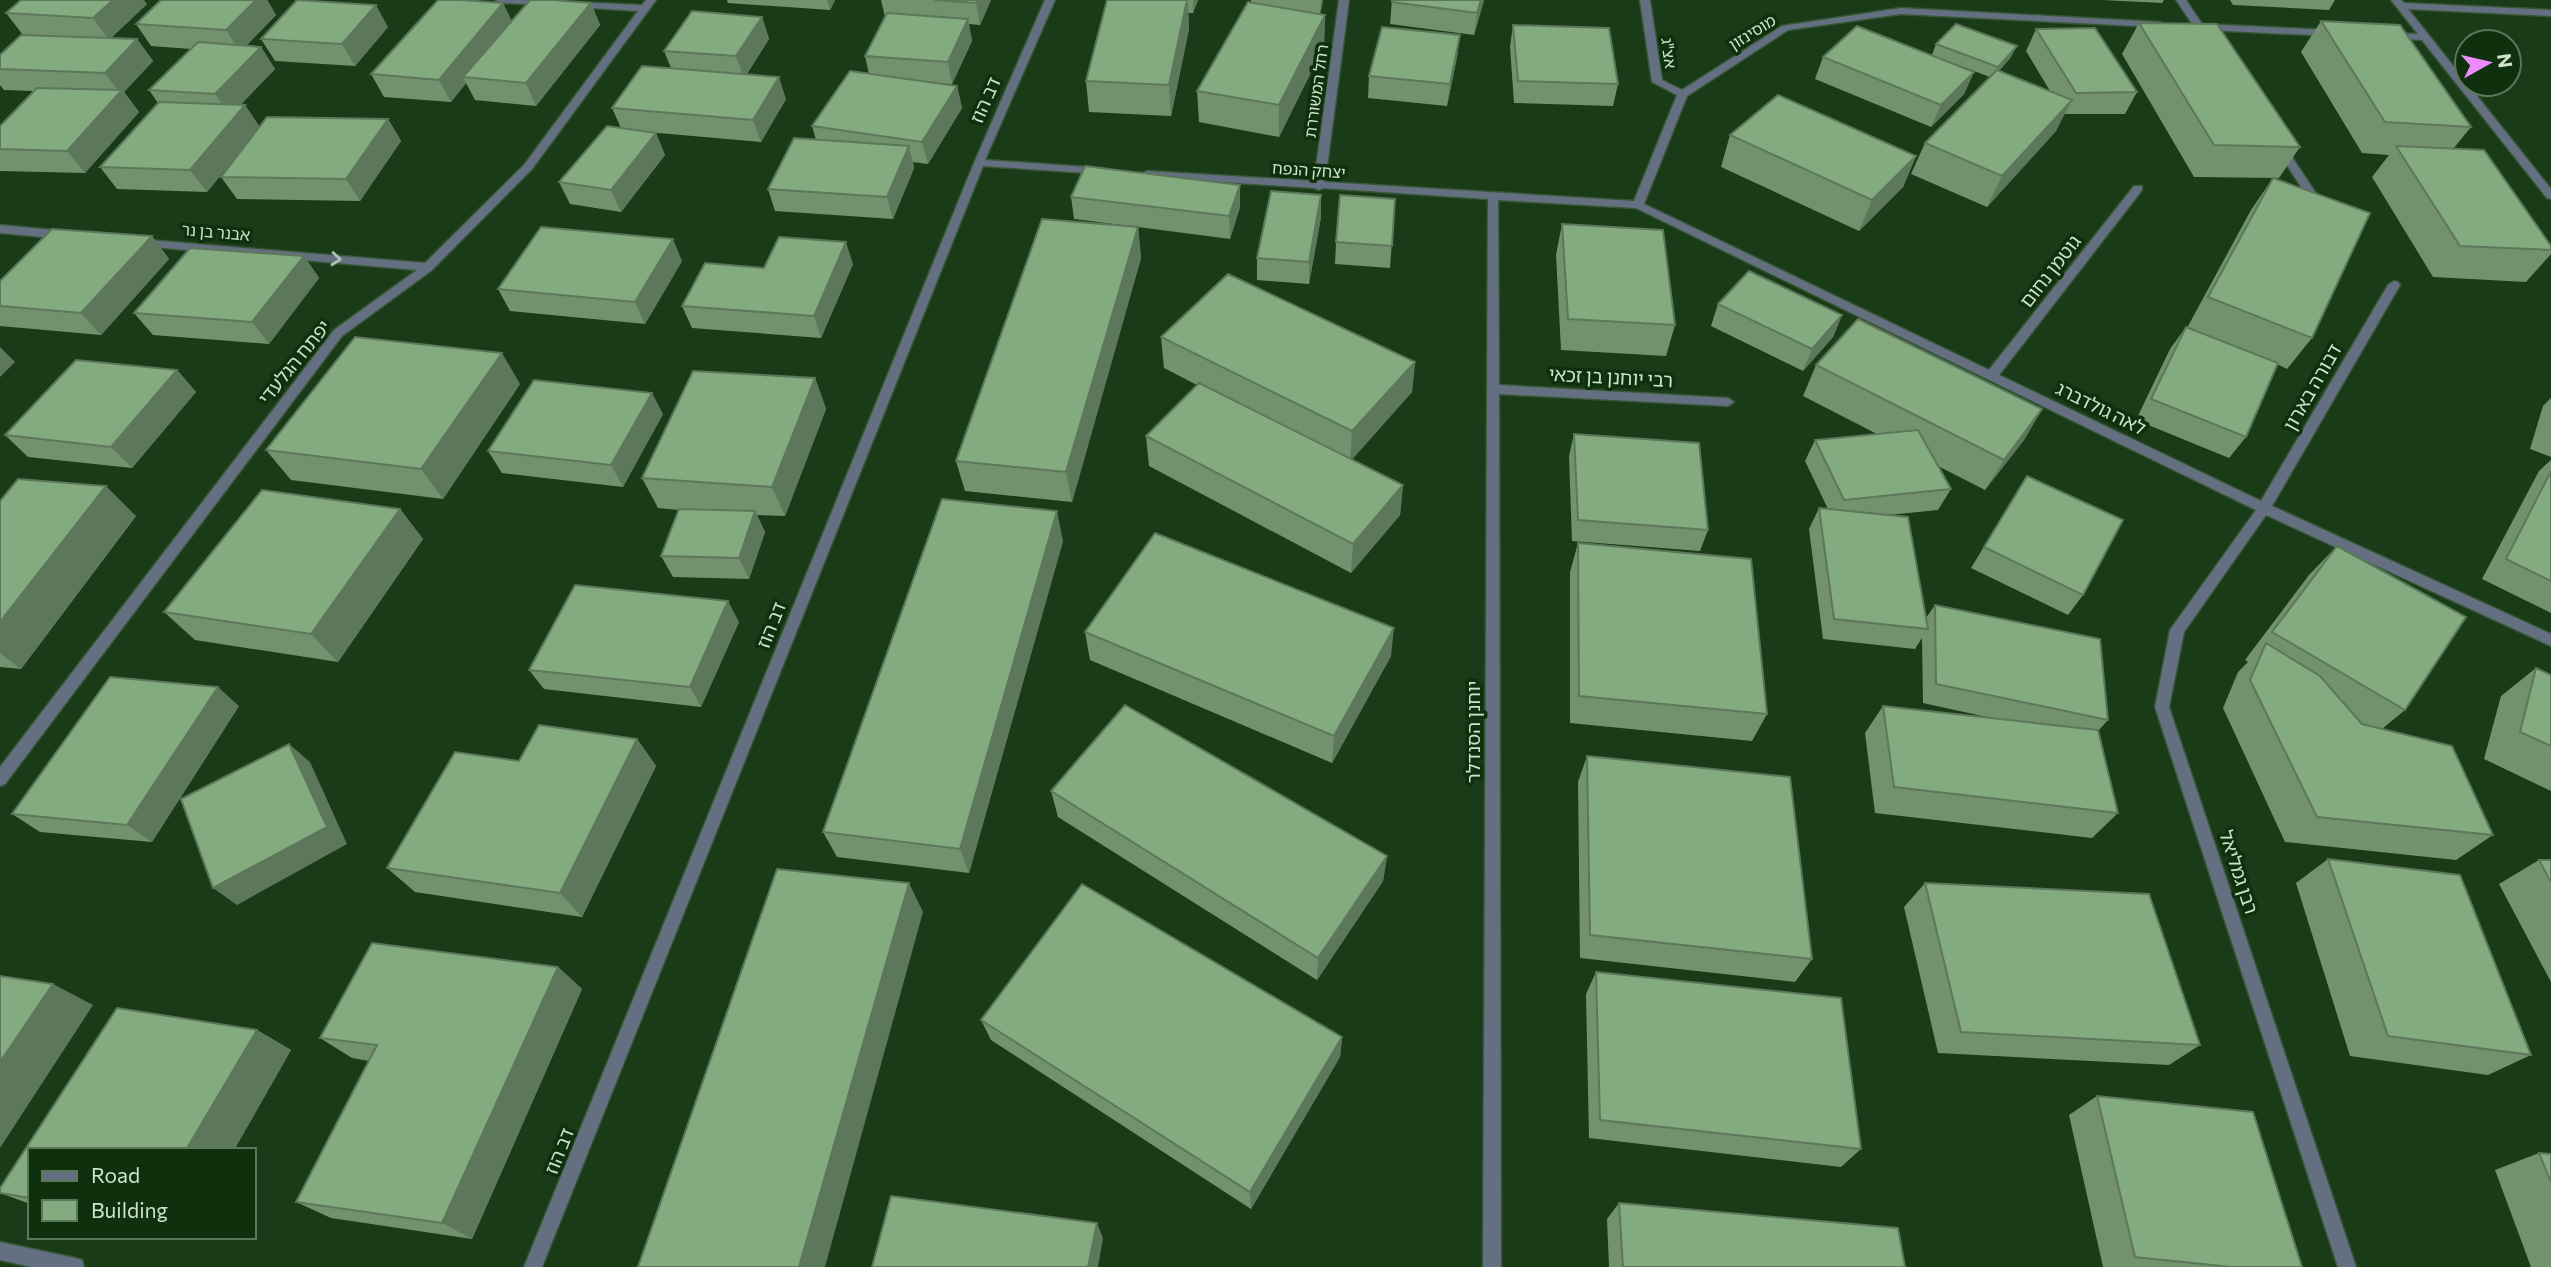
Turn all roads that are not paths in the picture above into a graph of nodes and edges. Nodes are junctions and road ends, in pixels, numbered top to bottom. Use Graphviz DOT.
graph roads {
  1 [pos="500,0"];
  2 [pos="1049,0"];
  3 [pos="1344,0"];
  4 [pos="1645,0"];
  5 [pos="1897,0"];
  6 [pos="2181,0"];
  7 [pos="552,3"];
  8 [pos="2399,3"];
  9 [pos="565,4"];
  10 [pos="648,4"];
  11 [pos="1901,11"];
  12 [pos="2551,13"];
  13 [pos="2171,25"];
  14 [pos="2185,26"];
  15 [pos="2198,27"];
  16 [pos="2345,33"];
  17 [pos="2385,35"];
  18 [pos="2425,37"];
  19 [pos="2213,49"];
  20 [pos="1683,94"];
  21 [pos="2272,136"];
  22 [pos="979,163"];
  23 [pos="1115,172"];
  24 [pos="1128,173"];
  25 [pos="1318,187"];
  26 [pos="2137,188"];
  27 [pos="1493,196"];
  28 [pos="2551,197"];
  29 [pos="1638,205"];
  30 [pos="2325,213"];
  31 [pos="0,229"];
  32 [pos="78,236"];
  33 [pos="132,241"];
  34 [pos="428,267"];
  35 [pos="2394,285"];
  36 [pos="1991,376"];
  37 [pos="1493,389"];
  38 [pos="1728,402"];
  39 [pos="2264,508"];
  40 [pos="2551,640"];
  41 [pos="0,779"];
  42 [pos="0,1251"];
  43 [pos="75,1267"];
  44 [pos="533,1267"];
  45 [pos="1492,1267"];
  46 [pos="2347,1267"];
  1 -- 7 [label="street"];
  2 -- 22 [label="street, דב הוז"];
  3 -- 25 [label="street, רחל המשוררת"];
  4 -- 20 [label="street, אצ\"ג"];
  5 -- 11 [label="street"];
  6 -- 15 [label="street"];
  8 -- 12 [label="street"];
  8 -- 18 [label="street"];
  9 -- 10 [label="street"];
  10 -- 34 [label="street, יפתח הגלעדי"];
  11 -- 13 [label="street, מוסינזון"];
  11 -- 20 [label="street, מוסינזון"];
  14 -- 15 [label="street"];
  15 -- 16 [label="street"];
  15 -- 19 [label="street"];
  17 -- 18 [label="street"];
  18 -- 28 [label="street"];
  20 -- 29 [label="street"];
  21 -- 30 [label="street"];
  22 -- 23 [label="street"];
  22 -- 44 [label="street, דב הוז"];
  24 -- 25 [label="street, יצחק הנפח"];
  25 -- 27 [label="street, יצחק הנפח"];
  26 -- 36 [label="street, גוטמן נחום"];
  27 -- 29 [label="street, יצחק הנפח"];
  27 -- 37 [label="street, יוחנן הסנדלר"];
  29 -- 36 [label="street, לאה גולדברג"];
  31 -- 32 [label="street"];
  33 -- 34 [label="street, אבנר בן נר, one-way"];
  34 -- 41 [label="street, יפתח הגלעדי"];
  35 -- 39 [label="street, דבורה בארון"];
  36 -- 39 [label="street, לאה גולדברג"];
  37 -- 38 [label="street, רבי יוחנן בן זכאי"];
  37 -- 45 [label="street, יוחנן הסנדלר"];
  39 -- 40 [label="street, לאה גולדברג"];
  39 -- 46 [label="street, רבן גמליאל"];
  42 -- 43 [label="street"];
}
